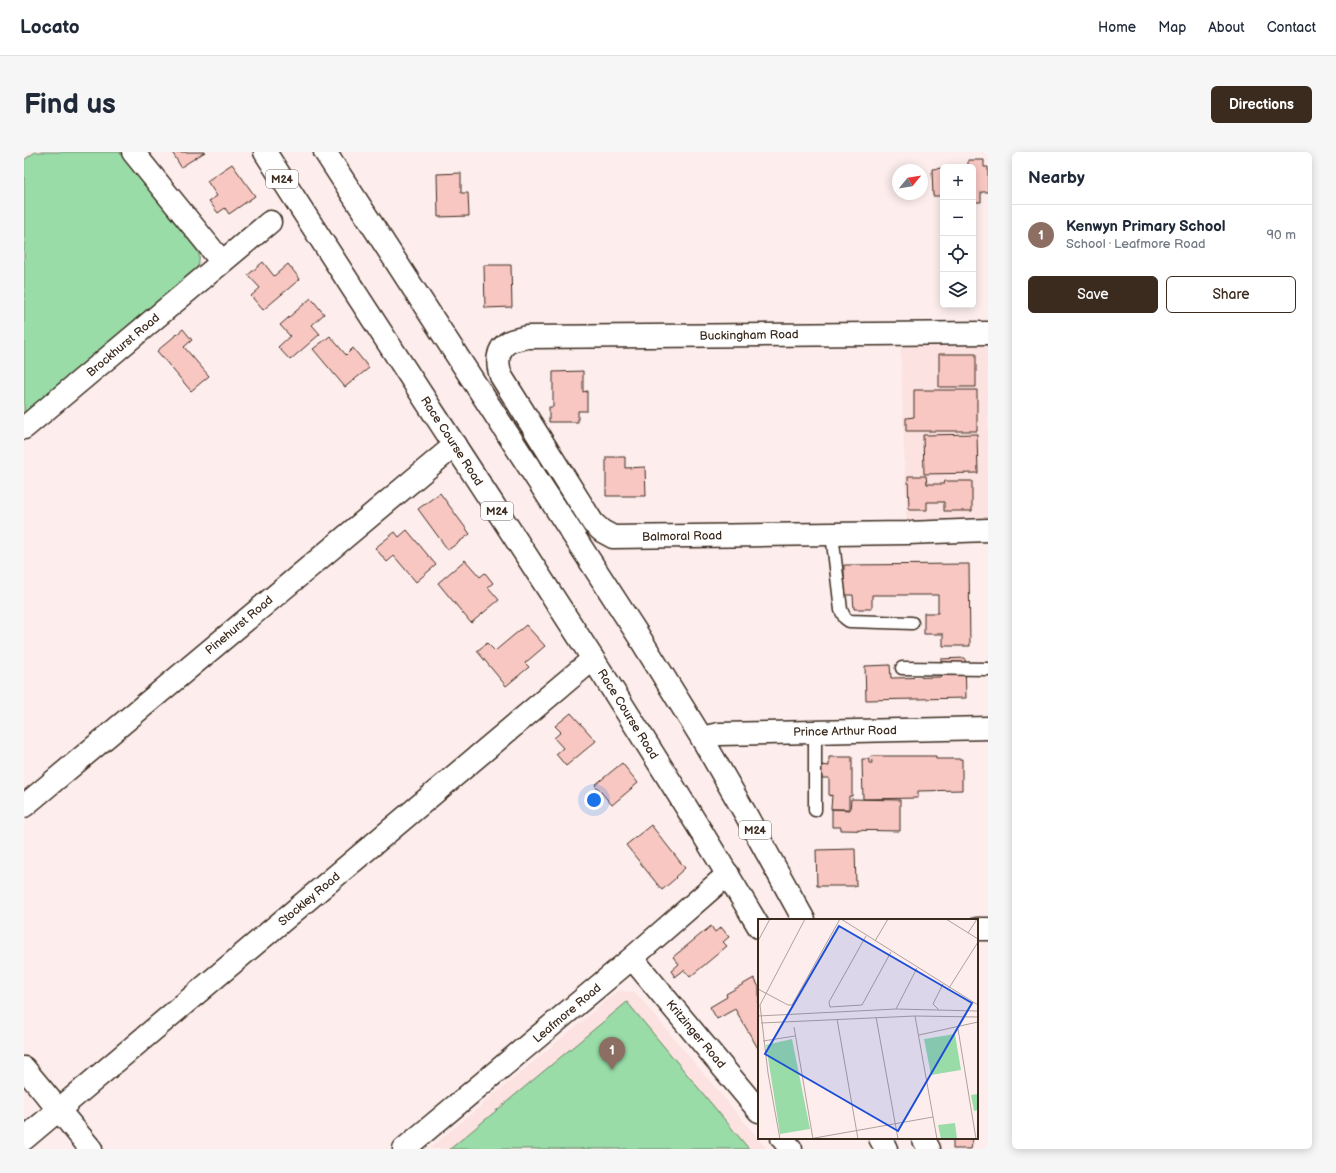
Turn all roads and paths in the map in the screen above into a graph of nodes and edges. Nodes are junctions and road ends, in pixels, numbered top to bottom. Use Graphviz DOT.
graph roads {
  1 [pos="133,152"];
  2 [pos="265,152"];
  3 [pos="325,152"];
  4 [pos="270,222"];
  5 [pos="222,262"];
  6 [pos="988,333"];
  7 [pos="510,341"];
  8 [pos="24,428"];
  9 [pos="455,445"];
  10 [pos="988,530"];
  11 [pos="832,534"];
  12 [pos="912,623"];
  13 [pos="593,659"];
  14 [pos="902,668"];
  15 [pos="988,669"];
  16 [pos="988,728"];
  17 [pos="815,732"];
  18 [pos="703,740"];
  19 [pos="24,806"];
  20 [pos="815,810"];
  21 [pos="728,874"];
  22 [pos="803,919"];
  23 [pos="758,924"];
  24 [pos="632,958"];
  25 [pos="24,1068"];
  26 [pos="59,1110"];
  27 [pos="758,1110"];
  28 [pos="24,1139"];
  29 [pos="783,1139"];
  30 [pos="881,1139"];
  31 [pos="924,1139"];
  32 [pos="92,1149"];
  33 [pos="404,1149"];
  34 [pos="791,1149"];
  35 [pos="886,1149"];
  36 [pos="929,1149"];
  1 -- 5 [label="street"];
  2 -- 9 [label="street, Race Course Road / M24"];
  3 -- 18 [label="street, M24"];
  4 -- 5 [label="street, Brockhurst Road"];
  5 -- 8 [label="street, Brockhurst Road"];
  6 -- 7 [label="street, Buckingham Road"];
  7 -- 11 [label="street, Balmoral Road"];
  9 -- 13 [label="street, Race Course Road / M24"];
  9 -- 19 [label="street, Pinehurst Road"];
  10 -- 11 [label="street, Balmoral Road"];
  11 -- 12 [label="lane"];
  13 -- 21 [label="street, Race Course Road / M24"];
  13 -- 26 [label="street, Stockley Road"];
  14 -- 15 [label="lane"];
  16 -- 17 [label="street, Prince Arthur Road"];
  17 -- 18 [label="street, Prince Arthur Road"];
  17 -- 20 [label="lane"];
  18 -- 22 [label="street, M24"];
  21 -- 23 [label="street, M24"];
  21 -- 24 [label="street, Leafmore Road"];
  24 -- 27 [label="street, Kritzinger Road"];
  24 -- 33 [label="street, Leafmore Road"];
  25 -- 26 [label="street"];
  26 -- 28 [label="street, Stockley Road"];
  26 -- 32 [label="street"];
  29 -- 34 [label="street"];
  30 -- 35 [label="street"];
  31 -- 36 [label="street"];
}
